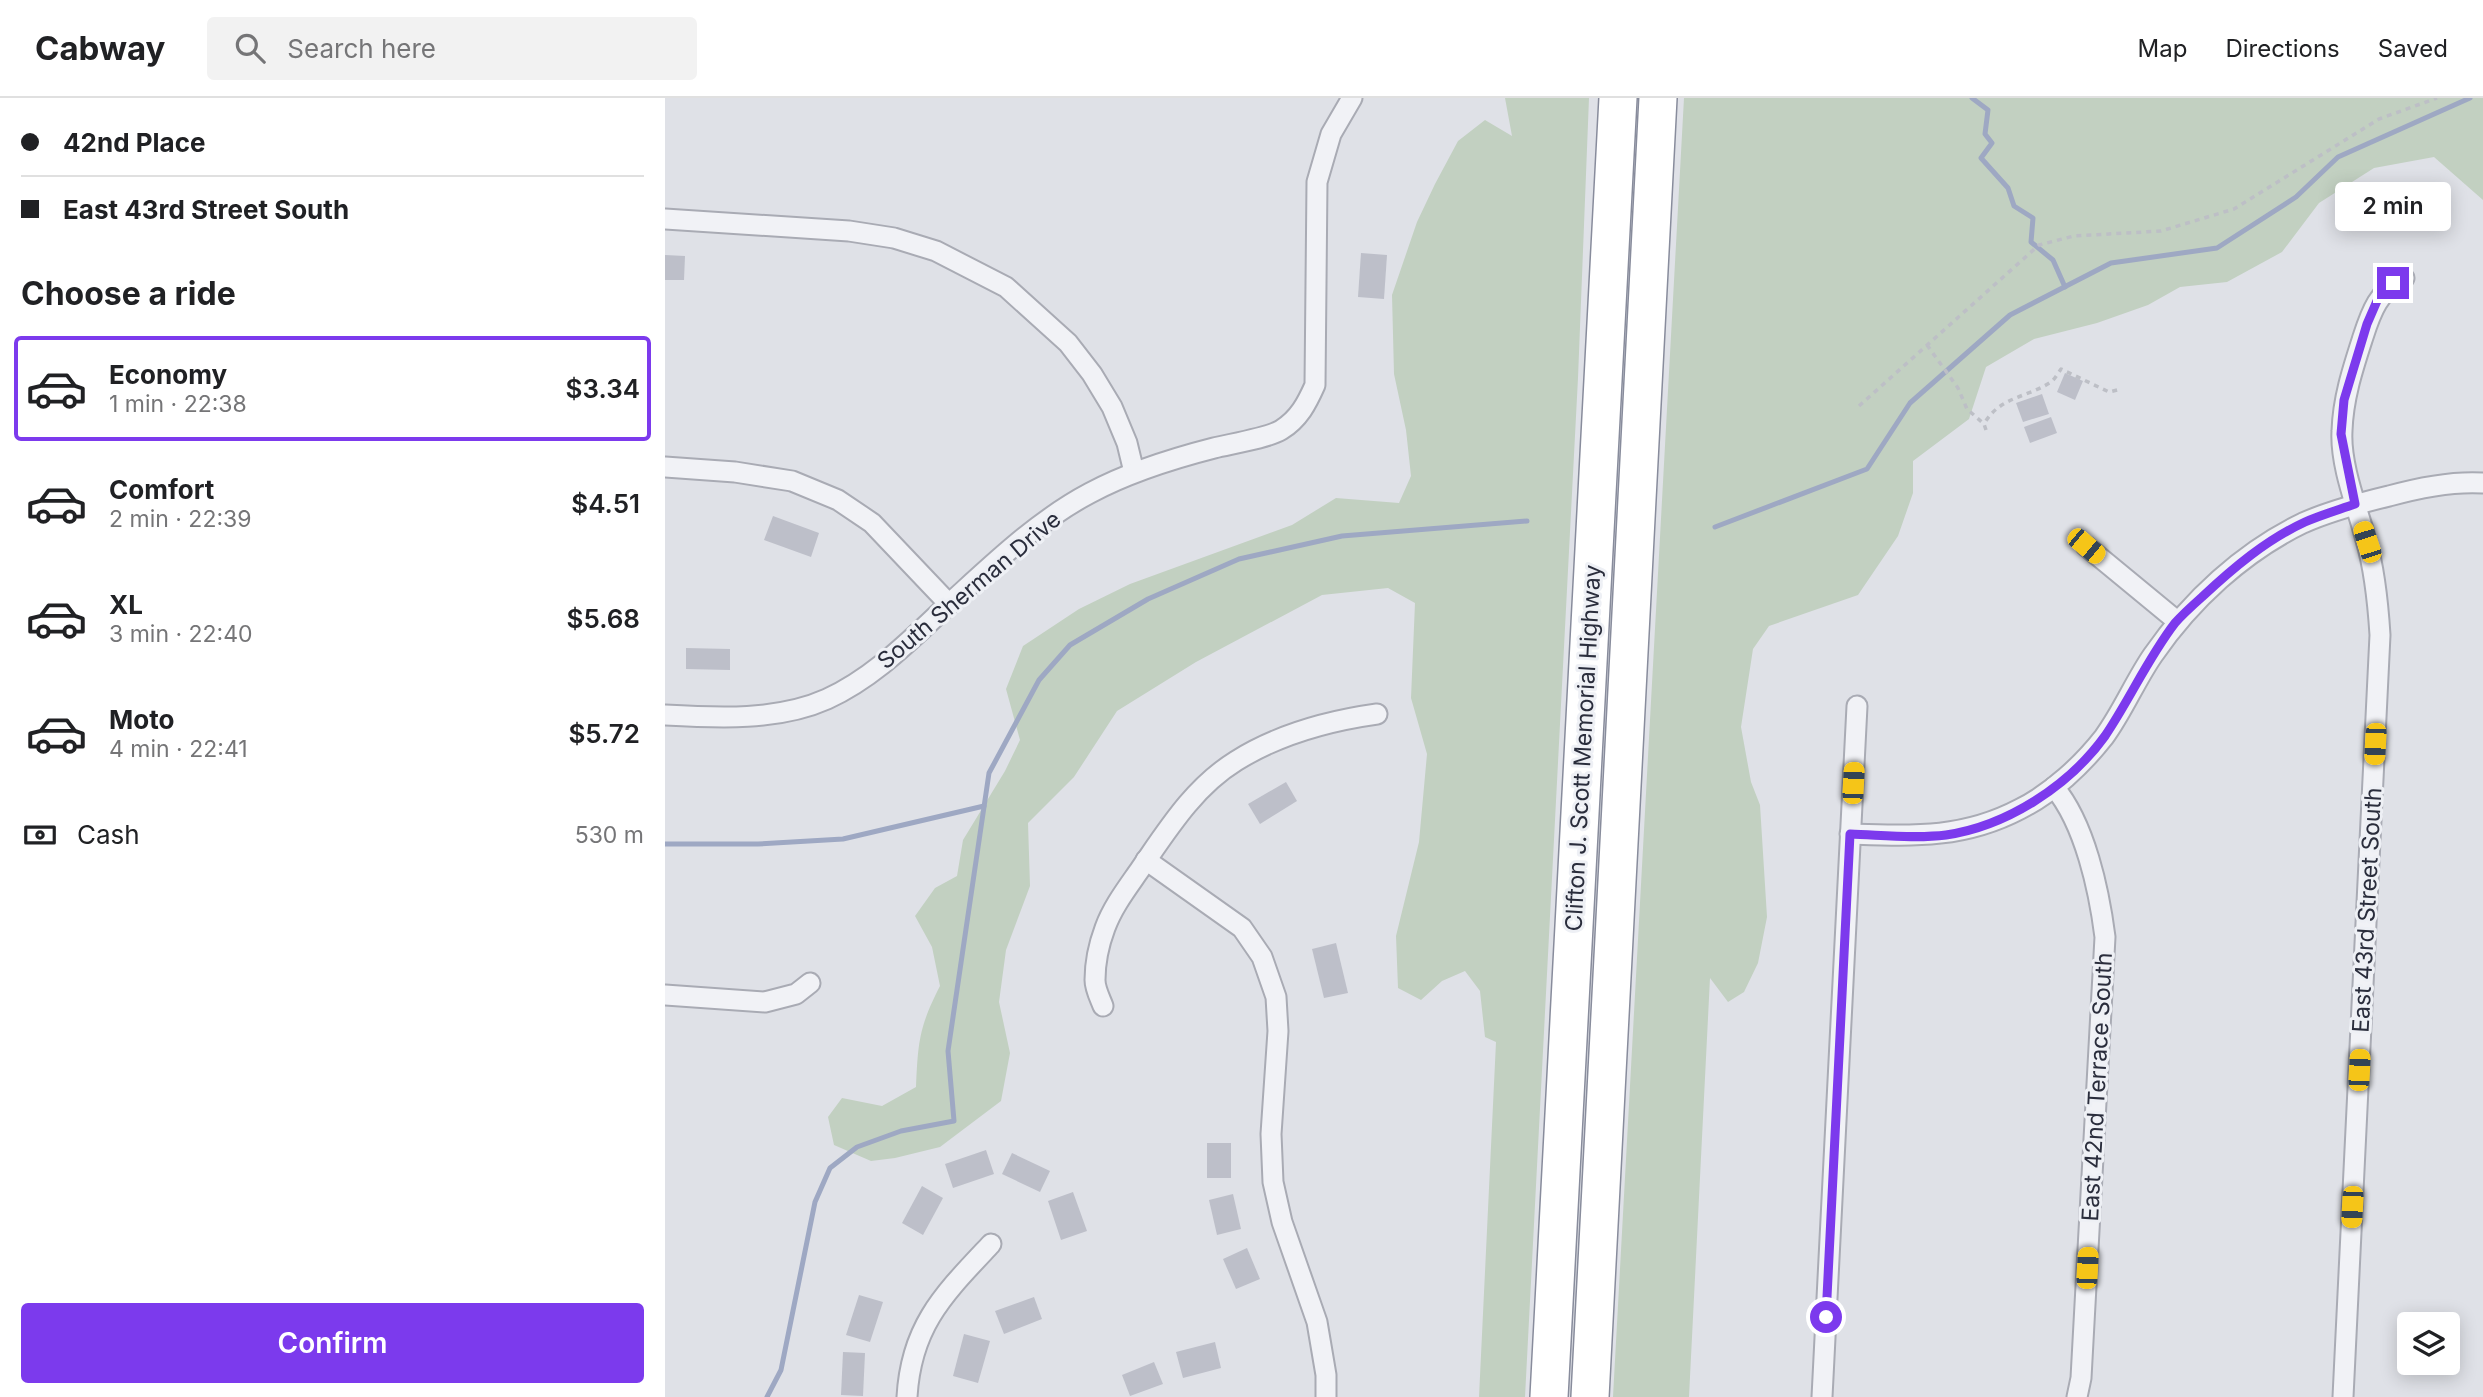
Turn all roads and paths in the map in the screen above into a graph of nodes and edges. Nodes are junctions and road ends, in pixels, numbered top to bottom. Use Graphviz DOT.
graph roads {
  1 [pos="1352,98"];
  2 [pos="1618,98"];
  3 [pos="1658,98"];
  4 [pos="2437,98"];
  5 [pos="665,219"];
  6 [pos="2403,278"];
  7 [pos="1927,345"];
  8 [pos="2120,389"];
  9 [pos="1859,406"];
  10 [pos="1984,424"];
  11 [pos="1986,430"];
  12 [pos="665,467"];
  13 [pos="1134,472"];
  14 [pos="2483,483"];
  15 [pos="2355,504"];
  16 [pos="2086,546"];
  17 [pos="949,604"];
  18 [pos="2177,621"];
  19 [pos="1857,706"];
  20 [pos="1377,714"];
  21 [pos="665,715"];
  22 [pos="2055,787"];
  23 [pos="1850,834"];
  24 [pos="1146,860"];
  25 [pos="810,984"];
  26 [pos="665,995"];
  27 [pos="1103,1006"];
  28 [pos="991,1244"];
  29 [pos="907,1397"];
  30 [pos="1326,1397"];
  31 [pos="1549,1397"];
  32 [pos="1590,1397"];
  33 [pos="1822,1397"];
  34 [pos="2077,1397"];
  35 [pos="2343,1397"];
  1 -- 13 [label="street, South Sherman Drive"];
  2 -- 31 [label="highway, Clifton J. Scott Memorial Highway"];
  3 -- 32 [label="highway, Clifton J. Scott Memorial Highway"];
  4 -- 7 [label="path"];
  5 -- 13 [label="street"];
  6 -- 15 [label="street, East 43rd Street South"];
  7 -- 9 [label="path"];
  7 -- 10 [label="path"];
  8 -- 10 [label="path"];
  10 -- 11 [label="path"];
  12 -- 17 [label="street"];
  13 -- 17 [label="street, South Sherman Drive"];
  14 -- 15 [label="street"];
  15 -- 18 [label="street"];
  15 -- 35 [label="street, East 43rd Street South"];
  16 -- 18 [label="street"];
  17 -- 21 [label="street, South Sherman Drive"];
  18 -- 22 [label="street"];
  19 -- 23 [label="street"];
  20 -- 24 [label="street"];
  22 -- 23 [label="street"];
  22 -- 34 [label="street, East 42nd Terrace South"];
  23 -- 33 [label="street"];
  24 -- 27 [label="street"];
  24 -- 30 [label="street"];
  25 -- 26 [label="street"];
  28 -- 29 [label="street"];
}
